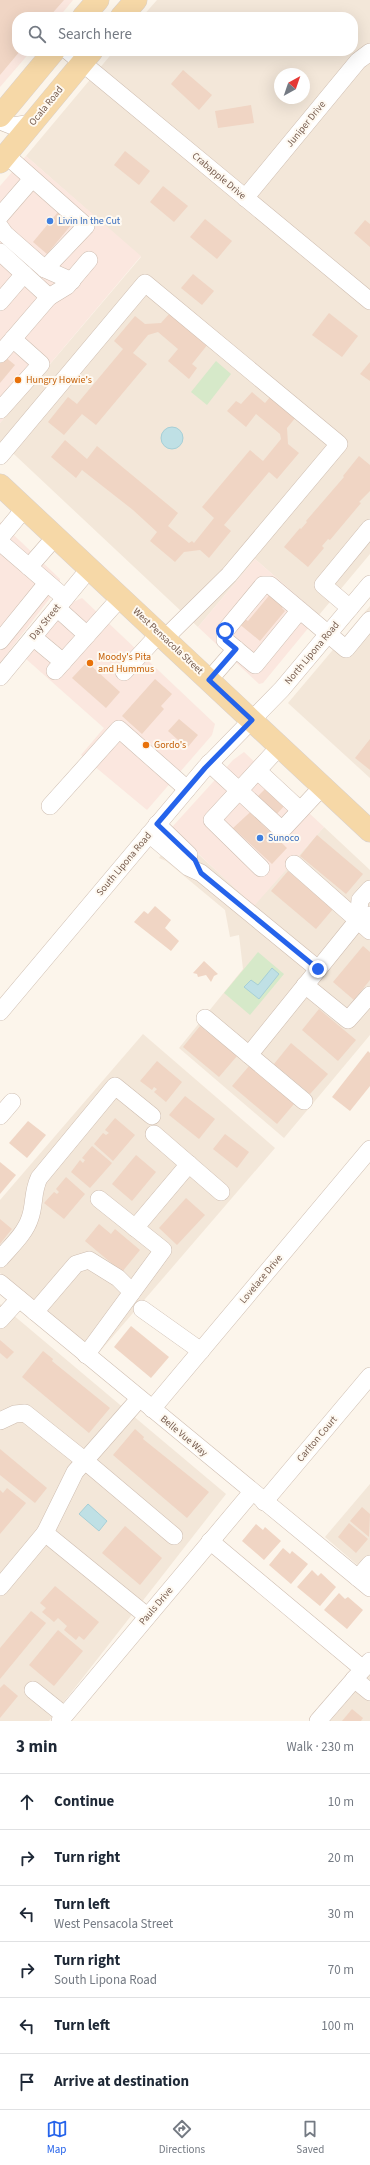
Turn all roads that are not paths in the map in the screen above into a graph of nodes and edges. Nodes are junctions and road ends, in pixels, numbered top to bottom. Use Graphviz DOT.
graph roads {
  1 [pos="98,0"];
  2 [pos="136,0"];
  3 [pos="87,12"];
  4 [pos="125,12"];
  5 [pos="370,52"];
  6 [pos="50,56"];
  7 [pos="80,56"];
  8 [pos="82,56"];
  9 [pos="0,116"];
  10 [pos="0,121"];
  11 [pos="32,123"];
  12 [pos="3,158"];
  13 [pos="32,179"];
  14 [pos="245,198"];
  15 [pos="0,216"];
  16 [pos="0,227"];
  17 [pos="0,252"];
  18 [pos="89,260"];
  19 [pos="45,269"];
  20 [pos="24,274"];
  21 [pos="72,281"];
  22 [pos="49,297"];
  23 [pos="1,298"];
  24 [pos="370,301"];
  25 [pos="13,339"];
  26 [pos="0,354"];
  27 [pos="0,410"];
  28 [pos="0,456"];
  29 [pos="0,484"];
  30 [pos="25,508"];
  31 [pos="370,528"];
  32 [pos="56,536"];
  33 [pos="0,538"];
  34 [pos="0,542"];
  35 [pos="29,567"];
  36 [pos="90,568"];
  37 [pos="47,583"];
  38 [pos="370,584"];
  39 [pos="121,597"];
  40 [pos="61,603"];
  41 [pos="359,605"];
  42 [pos="300,610"];
  43 [pos="370,620"];
  44 [pos="328,634"];
  45 [pos="87,635"];
  46 [pos="162,636"];
  47 [pos="33,637"];
  48 [pos="0,641"];
  49 [pos="236,649"];
  50 [pos="2,670"];
  51 [pos="124,672"];
  52 [pos="209,680"];
  53 [pos="252,720"];
  54 [pos="280,746"];
  55 [pos="209,764"];
  56 [pos="258,771"];
  57 [pos="322,786"];
  58 [pos="187,789"];
  59 [pos="239,791"];
  60 [pos="50,806"];
  61 [pos="300,810"];
  62 [pos="153,829"];
  63 [pos="370,831"];
  64 [pos="294,864"];
  65 [pos="262,868"];
  66 [pos="369,893"];
  67 [pos="366,922"];
  68 [pos="318,969"];
  69 [pos="306,985"];
  70 [pos="370,995"];
  71 [pos="0,1012"];
  72 [pos="205,1018"];
  73 [pos="249,1055"];
  74 [pos="304,1101"];
  75 [pos="12,1102"];
  76 [pos="0,1116"];
  77 [pos="152,1116"];
  78 [pos="154,1134"];
  79 [pos="370,1149"];
  80 [pos="189,1164"];
  81 [pos="221,1192"];
  82 [pos="99,1199"];
  83 [pos="135,1228"];
  84 [pos="0,1259"];
  85 [pos="0,1283"];
  86 [pos="132,1292"];
  87 [pos="19,1299"];
  88 [pos="142,1309"];
  89 [pos="35,1312"];
  90 [pos="0,1320"];
  91 [pos="201,1352"];
  92 [pos="86,1355"];
  93 [pos="370,1376"];
  94 [pos="146,1404"];
  95 [pos="0,1421"];
  96 [pos="84,1460"];
  97 [pos="258,1497"];
  98 [pos="45,1533"];
  99 [pos="174,1536"];
  100 [pos="210,1541"];
  101 [pos="370,1564"];
  102 [pos="364,1583"];
  103 [pos="0,1587"];
  104 [pos="147,1616"];
  105 [pos="362,1670"];
  106 [pos="33,1690"];
  107 [pos="370,1692"];
  108 [pos="62,1718"];
  109 [pos="318,1721"];
  1 -- 3 [label="main road"];
  2 -- 4 [label="main road"];
  5 -- 14 [label="street, Juniper Drive"];
  6 -- 9 [label="main road"];
  7 -- 11 [label="main road, Ocala Road"];
  8 -- 14 [label="street, Crabapple Drive"];
  10 -- 11 [label="street"];
  11 -- 12 [label="main road, Ocala Road"];
  12 -- 13 [label="street"];
  13 -- 15 [label="street"];
  13 -- 19 [label="street"];
  14 -- 24 [label="street, Crabapple Drive"];
  16 -- 19 [label="street"];
  17 -- 20 [label="street"];
  18 -- 21 [label="street"];
  19 -- 21 [label="street"];
  20 -- 22 [label="street"];
  20 -- 23 [label="street"];
  21 -- 22 [label="street"];
  22 -- 25 [label="street"];
  25 -- 26 [label="street"];
  25 -- 27 [label="street"];
  28 -- 46 [label="street"];
  29 -- 30 [label="main road, West Pensacola Street"];
  30 -- 32 [label="main road, West Pensacola Street"];
  30 -- 33 [label="street"];
  31 -- 41 [label="street"];
  32 -- 35 [label="street"];
  32 -- 36 [label="main road, West Pensacola Street"];
  34 -- 35 [label="street"];
  35 -- 37 [label="street"];
  36 -- 39 [label="main road, West Pensacola Street"];
  36 -- 40 [label="street, Day Street"];
  37 -- 40 [label="street"];
  37 -- 48 [label="street"];
  38 -- 41 [label="street, North Lipona Road"];
  39 -- 45 [label="street"];
  39 -- 46 [label="main road, West Pensacola Street"];
  40 -- 45 [label="street"];
  40 -- 47 [label="street, Day Street"];
  41 -- 44 [label="street, North Lipona Road"];
  42 -- 44 [label="street"];
  42 -- 49 [label="street"];
  42 -- 49 [label="street"];
  43 -- 44 [label="street"];
  44 -- 53 [label="street, North Lipona Road"];
  45 -- 47 [label="street"];
  46 -- 51 [label="street"];
  46 -- 52 [label="main road, West Pensacola Street"];
  47 -- 50 [label="street, Day Street"];
  49 -- 52 [label="street"];
  52 -- 53 [label="main road, West Pensacola Street"];
  53 -- 54 [label="main road, West Pensacola Street"];
  53 -- 55 [label="street, South Lipona Road"];
  54 -- 56 [label="street"];
  54 -- 57 [label="main road, West Pensacola Street"];
  55 -- 58 [label="street, South Lipona Road"];
  55 -- 59 [label="street"];
  56 -- 59 [label="street"];
  56 -- 61 [label="street"];
  57 -- 61 [label="street"];
  57 -- 63 [label="main road, West Pensacola Street"];
  58 -- 60 [label="street"];
  58 -- 62 [label="street, South Lipona Road"];
  59 -- 61 [label="street"];
  59 -- 65 [label="street"];
  62 -- 68 [label="street"];
  62 -- 71 [label="street, South Lipona Road"];
  64 -- 67 [label="street"];
  66 -- 67 [label="street"];
  67 -- 68 [label="street"];
  68 -- 69 [label="street"];
  69 -- 70 [label="street"];
  69 -- 73 [label="street"];
  72 -- 73 [label="street"];
  73 -- 74 [label="street"];
  75 -- 76 [label="street"];
  77 -- 84 [label="street"];
  78 -- 80 [label="street"];
  79 -- 91 [label="street, Lovelace Drive"];
  80 -- 81 [label="street"];
  80 -- 83 [label="street"];
  82 -- 83 [label="street"];
  83 -- 86 [label="street"];
  85 -- 87 [label="street, Belle Vue Way"];
  86 -- 89 [label="street"];
  86 -- 92 [label="street"];
  87 -- 89 [label="street, Belle Vue Way"];
  87 -- 90 [label="street"];
  88 -- 91 [label="street"];
  89 -- 92 [label="street, Belle Vue Way"];
  91 -- 94 [label="street, Lovelace Drive"];
  92 -- 94 [label="street, Belle Vue Way"];
  93 -- 97 [label="street, Carlton Court"];
  94 -- 96 [label="street, Lovelace Drive"];
  94 -- 97 [label="street, Belle Vue Way"];
  95 -- 96 [label="street"];
  96 -- 98 [label="street, Lovelace Drive"];
  96 -- 99 [label="street"];
  97 -- 100 [label="street, Pauls Drive"];
  97 -- 102 [label="street, Belle Vue Way"];
  98 -- 103 [label="street, Lovelace Drive"];
  98 -- 104 [label="street"];
  100 -- 104 [label="street, Pauls Drive"];
  100 -- 105 [label="street"];
  101 -- 102 [label="street"];
  104 -- 108 [label="street, Pauls Drive"];
  105 -- 107 [label="street"];
  105 -- 109 [label="street"];
  106 -- 108 [label="street"];
}
